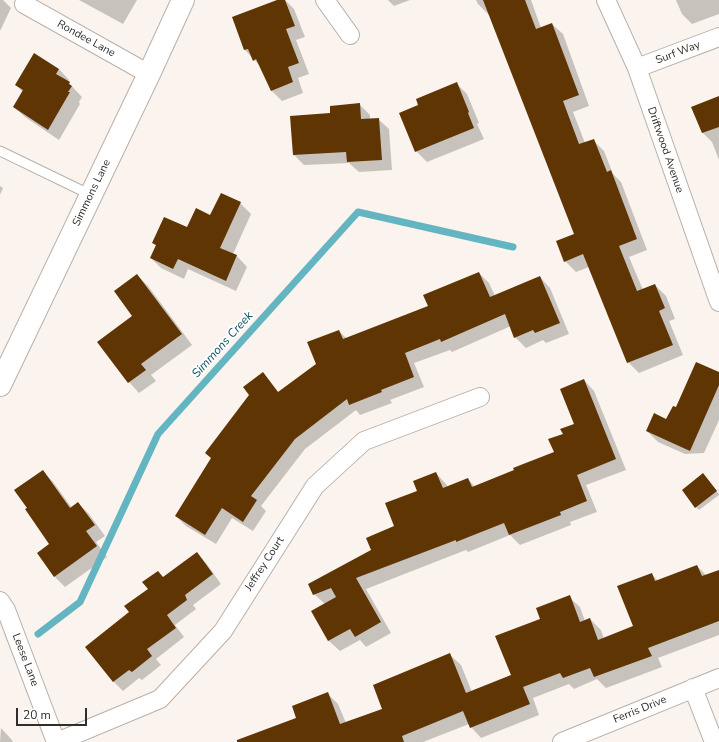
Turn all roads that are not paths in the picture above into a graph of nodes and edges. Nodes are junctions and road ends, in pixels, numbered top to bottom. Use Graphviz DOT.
graph roads {
  1 [pos="183,0"];
  2 [pos="325,0"];
  3 [pos="606,0"];
  4 [pos="24,4"];
  5 [pos="350,35"];
  6 [pos="719,37"];
  7 [pos="637,68"];
  8 [pos="149,74"];
  9 [pos="0,151"];
  10 [pos="91,195"];
  11 [pos="719,302"];
  12 [pos="0,385"];
  13 [pos="480,397"];
  14 [pos="0,601"];
  15 [pos="719,678"];
  16 [pos="693,688"];
  17 [pos="56,742"];
  18 [pos="562,742"];
  19 [pos="714,742"];
  1 -- 8 [label="street, Simmons Lane"];
  2 -- 5 [label="street"];
  3 -- 7 [label="street, Driftwood Avenue"];
  4 -- 8 [label="street, Rondee Lane"];
  6 -- 7 [label="street, Surf Way"];
  7 -- 11 [label="street, Driftwood Avenue"];
  8 -- 10 [label="street, Simmons Lane"];
  9 -- 10 [label="lane"];
  10 -- 12 [label="street, Simmons Lane"];
  13 -- 17 [label="street, Jeffrey Court"];
  14 -- 17 [label="street, Leese Lane"];
  15 -- 16 [label="street, Ferris Drive"];
  16 -- 18 [label="street, Ferris Drive"];
  16 -- 19 [label="street"];
}
